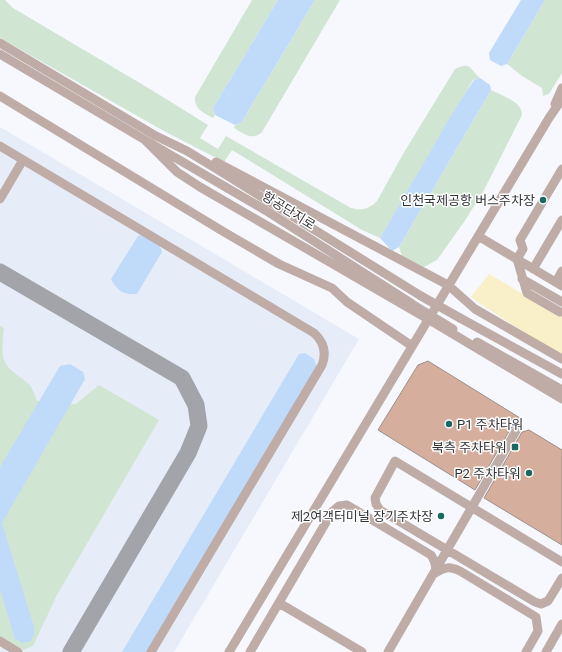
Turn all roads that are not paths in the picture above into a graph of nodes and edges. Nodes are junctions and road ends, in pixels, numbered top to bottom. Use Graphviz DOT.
graph roads {
  1 [pos="0,43"];
  2 [pos="0,54"];
  3 [pos="562,88"];
  4 [pos="0,96"];
  5 [pos="562,99"];
  6 [pos="549,118"];
  7 [pos="145,140"];
  8 [pos="0,146"];
  9 [pos="23,160"];
  10 [pos="217,165"];
  11 [pos="562,169"];
  12 [pos="0,199"];
  13 [pos="562,220"];
  14 [pos="478,236"];
  15 [pos="517,259"];
  16 [pos="533,268"];
  17 [pos="562,271"];
  18 [pos="522,279"];
  19 [pos="559,284"];
  20 [pos="448,285"];
  21 [pos="562,302"];
  22 [pos="562,312"];
  23 [pos="428,319"];
  24 [pos="412,346"];
  25 [pos="562,359"];
  26 [pos="562,374"];
  27 [pos="562,390"];
  28 [pos="562,399"];
  29 [pos="516,431"];
  30 [pos="473,507"];
  31 [pos="448,551"];
  32 [pos="562,562"];
  33 [pos="435,573"];
  34 [pos="562,578"];
  35 [pos="279,603"];
  36 [pos="562,624"];
  37 [pos="0,641"];
  38 [pos="18,652"];
  39 [pos="151,652"];
  40 [pos="229,652"];
  41 [pos="250,652"];
  42 [pos="362,652"];
  43 [pos="388,652"];
  44 [pos="526,652"];
  45 [pos="546,652"];
  1 -- 10 [label="street, 항공단지로"];
  2 -- 7 [label="street, 항공단지로"];
  3 -- 6 [label="street"];
  4 -- 24 [label="street"];
  5 -- 6 [label="street"];
  6 -- 14 [label="street"];
  7 -- 23 [label="street"];
  7 -- 27 [label="street, 항공단지로, bridge"];
  8 -- 9 [label="street"];
  9 -- 12 [label="street"];
  9 -- 39 [label="street"];
  10 -- 20 [label="street"];
  10 -- 26 [label="street, 항공단지로, bridge"];
  11 -- 15 [label="street"];
  13 -- 16 [label="street"];
  14 -- 15 [label="street"];
  14 -- 20 [label="street"];
  15 -- 16 [label="street"];
  15 -- 18 [label="street"];
  16 -- 19 [label="street"];
  17 -- 19 [label="street"];
  18 -- 21 [label="street"];
  18 -- 22 [label="street"];
  20 -- 23 [label="street"];
  20 -- 25 [label="street"];
  23 -- 24 [label="street"];
  23 -- 28 [label="street"];
  24 -- 40 [label="street"];
  29 -- 30 [label="street"];
  30 -- 31 [label="street"];
  30 -- 31 [label="street"];
  30 -- 32 [label="street"];
  31 -- 33 [label="street"];
  31 -- 34 [label="street"];
  33 -- 35 [label="street"];
  33 -- 43 [label="street"];
  33 -- 44 [label="street"];
  35 -- 41 [label="street"];
  35 -- 42 [label="street"];
  36 -- 45 [label="street"];
  37 -- 38 [label="street"];
}
